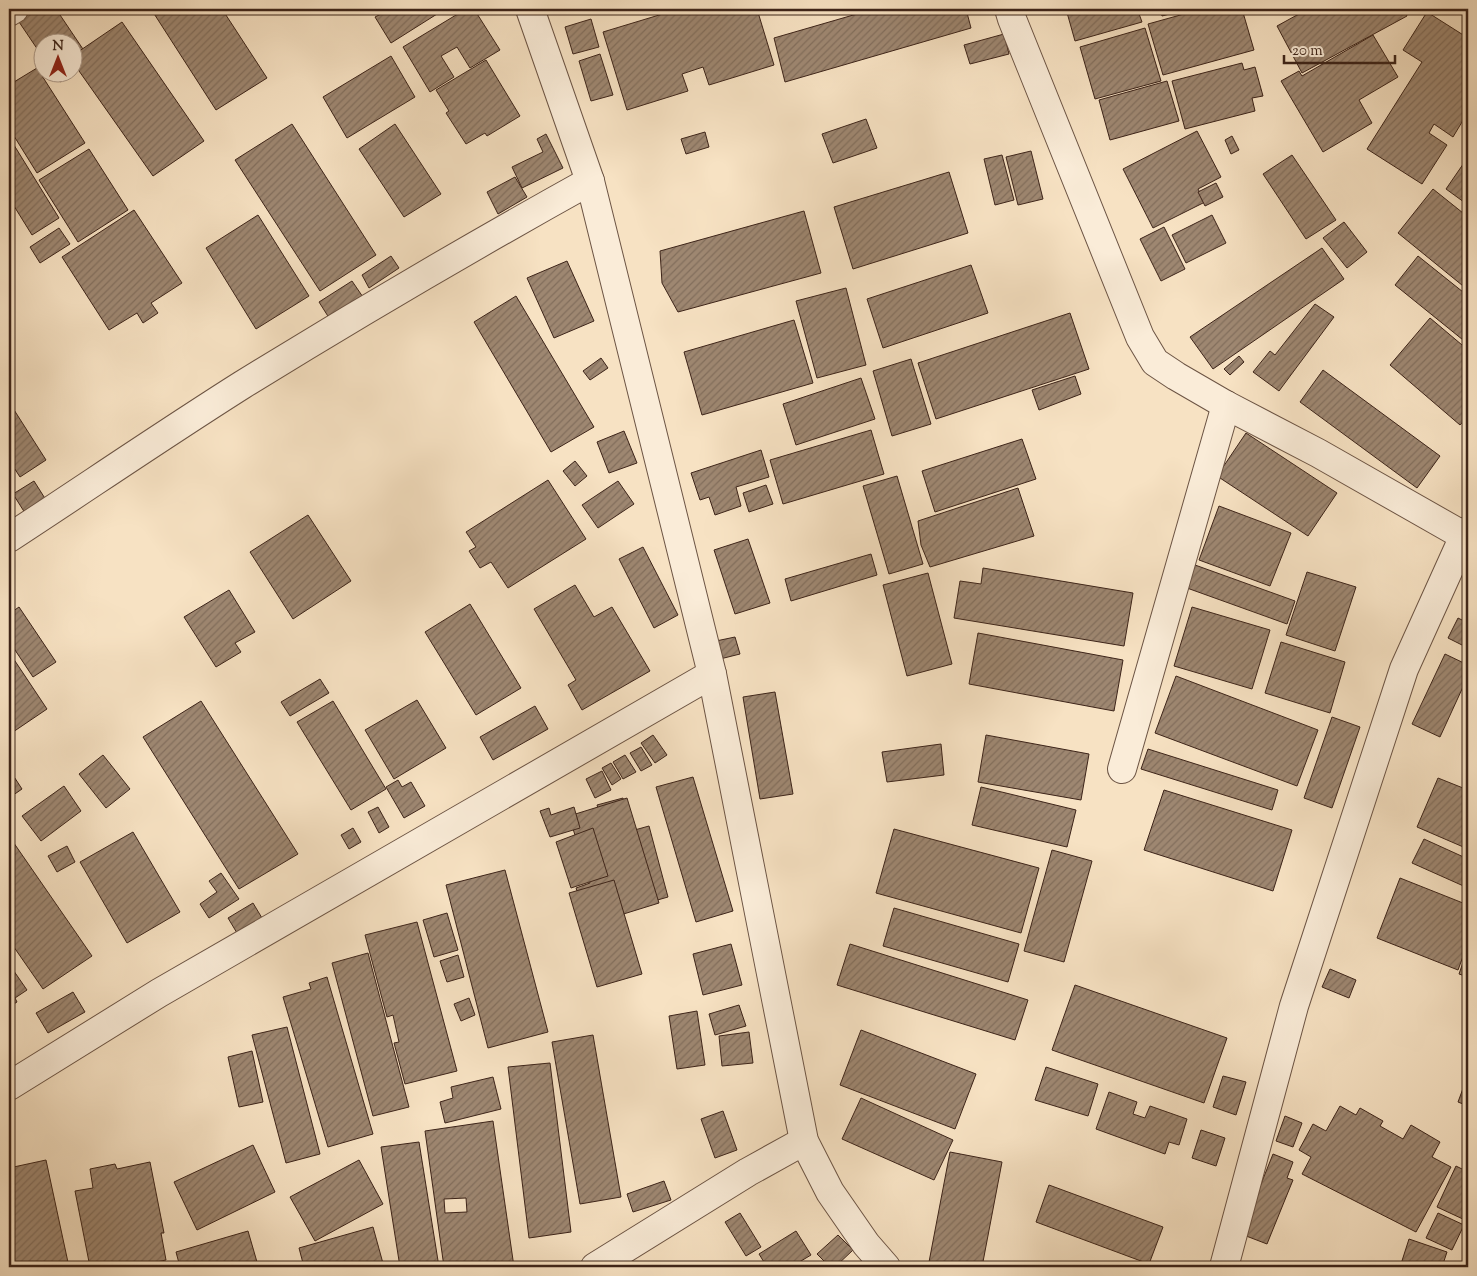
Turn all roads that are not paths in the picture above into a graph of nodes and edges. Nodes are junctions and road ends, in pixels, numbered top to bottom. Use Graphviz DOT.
graph roads {
  1 [pos="14,9"];
  2 [pos="530,9"];
  3 [pos="1009,9"];
  4 [pos="9,12"];
  5 [pos="590,181"];
  6 [pos="1226,405"];
  7 [pos="1466,533"];
  8 [pos="9,538"];
  9 [pos="712,674"];
  10 [pos="1122,770"];
  11 [pos="9,1086"];
  12 [pos="804,1140"];
  13 [pos="595,1267"];
  14 [pos="886,1267"];
  15 [pos="1224,1267"];
  1 -- 4 [label="street"];
  2 -- 5 [label="street"];
  3 -- 6 [label="street"];
  5 -- 8 [label="street"];
  5 -- 9 [label="street"];
  6 -- 7 [label="street"];
  6 -- 10 [label="street"];
  7 -- 15 [label="street"];
  9 -- 11 [label="street"];
  9 -- 12 [label="street"];
  12 -- 13 [label="street"];
  12 -- 14 [label="street"];
}
